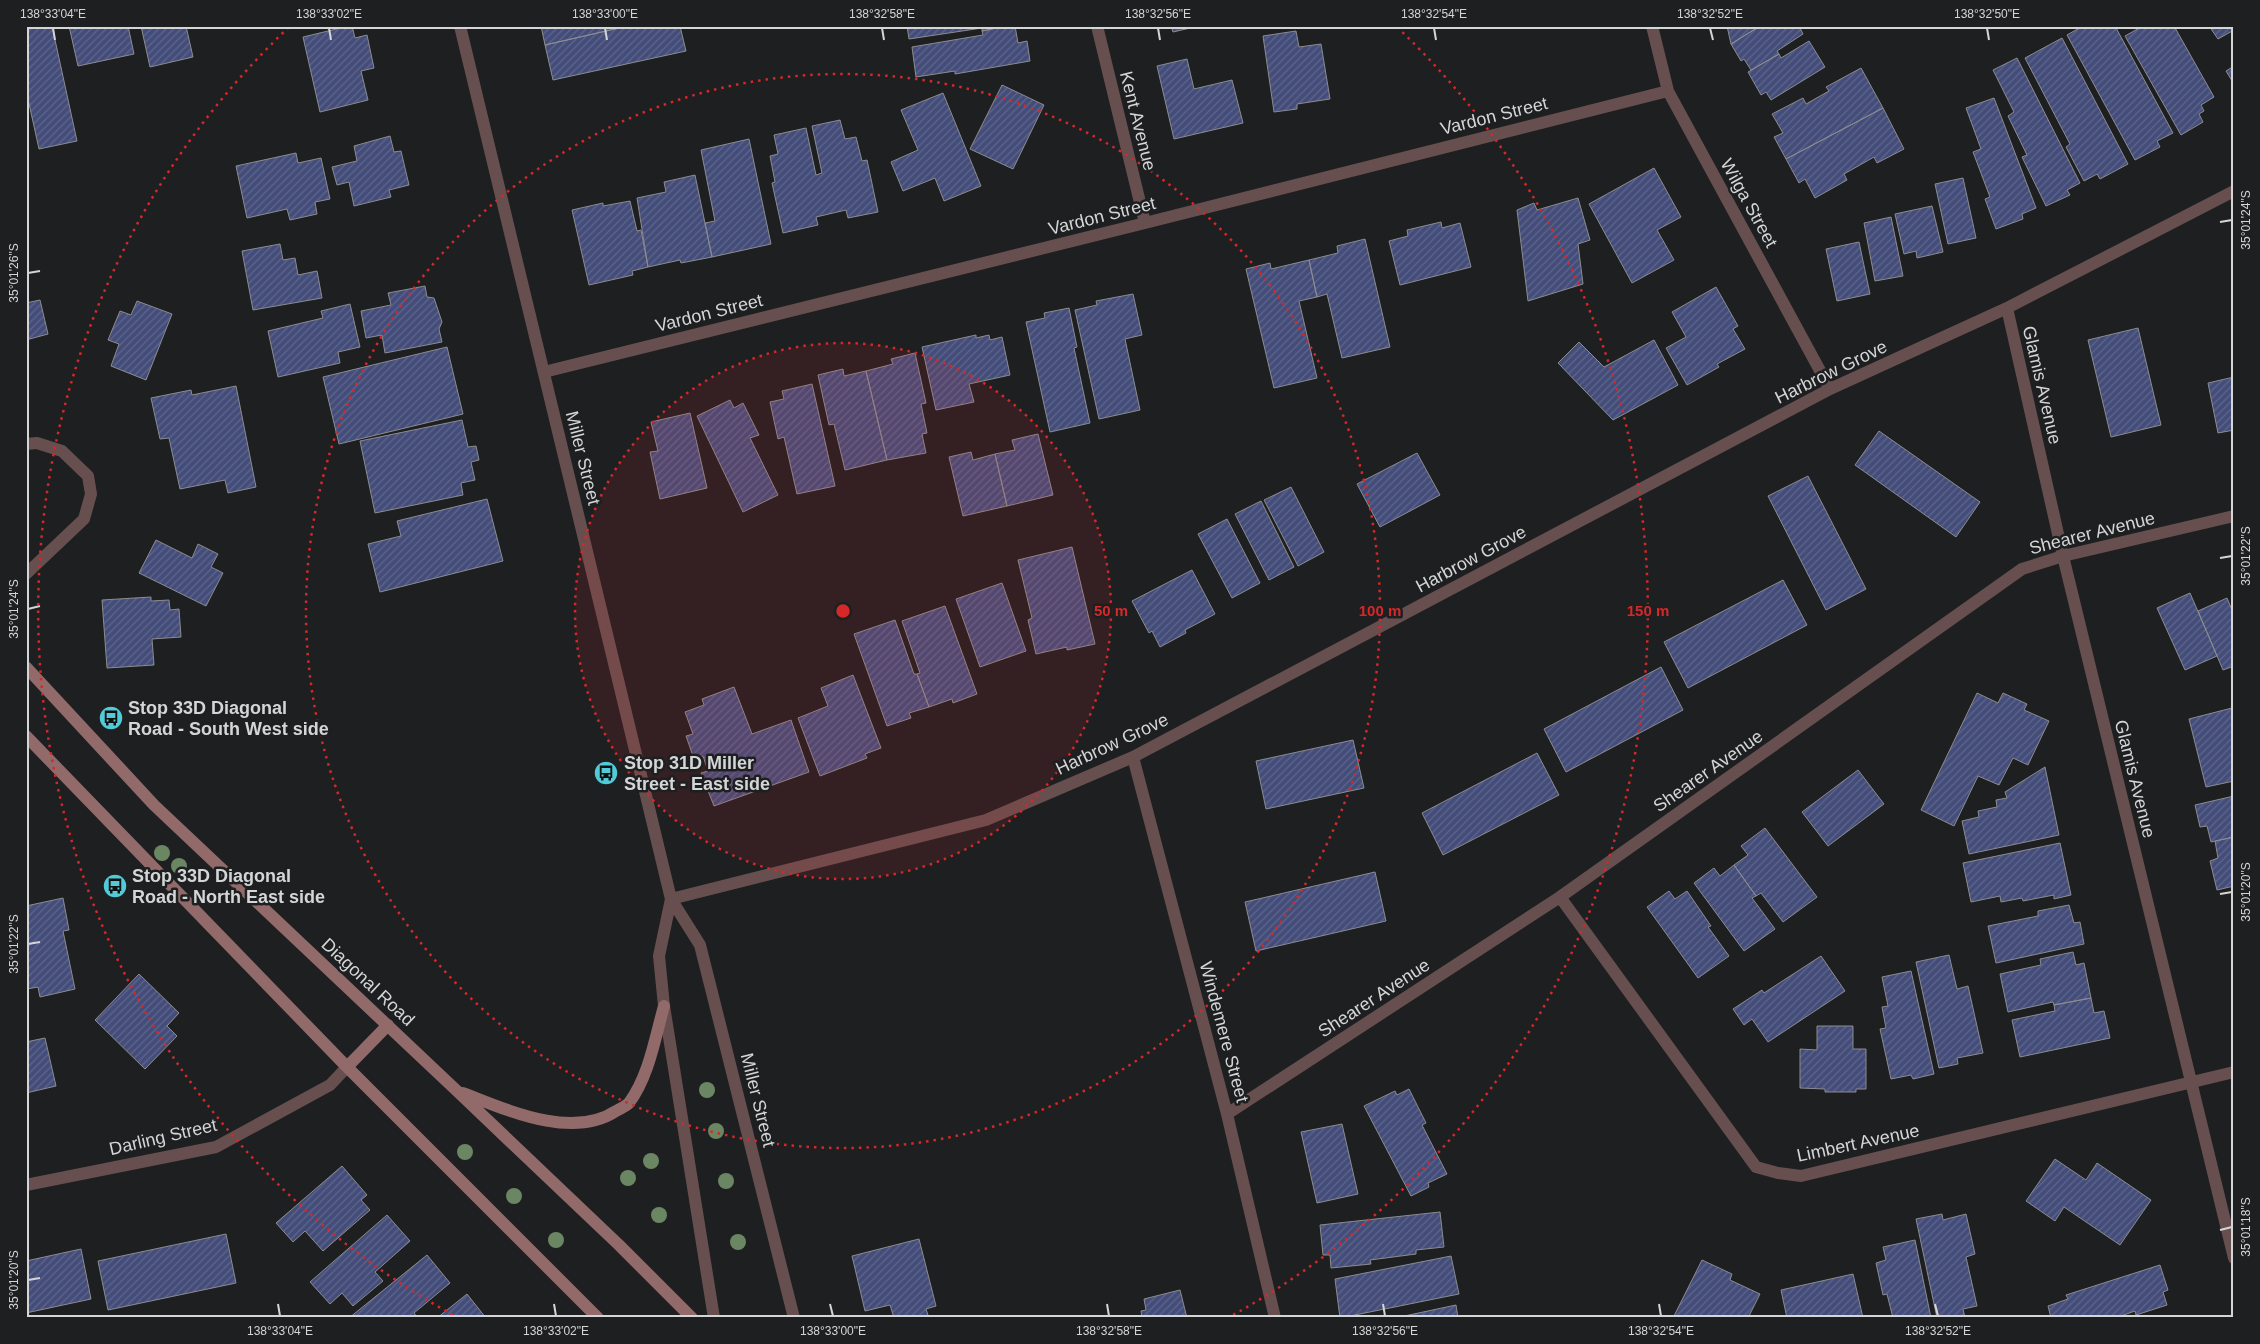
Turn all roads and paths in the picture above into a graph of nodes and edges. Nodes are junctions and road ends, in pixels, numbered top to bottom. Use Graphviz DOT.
graph roads {
  1 [pos="460,26"];
  2 [pos="1097,26"];
  3 [pos="1652,26"];
  4 [pos="1668,90"];
  5 [pos="2234,191"];
  6 [pos="1144,223"];
  7 [pos="2007,308"];
  8 [pos="544,372"];
  9 [pos="1830,390"];
  10 [pos="26,444"];
  11 [pos="2234,516"];
  12 [pos="2064,556"];
  13 [pos="26,574"];
  14 [pos="26,667"];
  15 [pos="26,736"];
  16 [pos="1133,757"];
  17 [pos="1560,897"];
  18 [pos="671,899"];
  19 [pos="664,1006"];
  20 [pos="388,1025"];
  21 [pos="347,1067"];
  22 [pos="2234,1072"];
  23 [pos="2190,1083"];
  24 [pos="456,1090"];
  25 [pos="1227,1114"];
  26 [pos="26,1185"];
  27 [pos="2234,1258"];
  28 [pos="598,1318"];
  29 [pos="692,1318"];
  30 [pos="714,1318"];
  31 [pos="794,1318"];
  32 [pos="1275,1318"];
  1 -- 8 [label="street, Miller Street"];
  2 -- 6 [label="street, Kent Avenue"];
  3 -- 4 [label="street, Wilga Street"];
  4 -- 6 [label="street, Vardon Street"];
  4 -- 9 [label="street, Wilga Street"];
  5 -- 7 [label="street, Harbrow Grove"];
  6 -- 8 [label="street, Vardon Street"];
  7 -- 9 [label="street, Harbrow Grove"];
  7 -- 12 [label="street, Glamis Avenue"];
  8 -- 18 [label="street, Miller Street"];
  9 -- 16 [label="street, Harbrow Grove"];
  10 -- 13 [label="street"];
  11 -- 12 [label="street, Shearer Avenue"];
  12 -- 17 [label="street, Shearer Avenue"];
  12 -- 23 [label="street, Glamis Avenue"];
  14 -- 20 [label="main road, Diagonal Road"];
  15 -- 21 [label="main road"];
  16 -- 18 [label="street, Harbrow Grove"];
  16 -- 25 [label="street, Windemere Street"];
  17 -- 23 [label="street, Limbert Avenue"];
  17 -- 25 [label="street, Shearer Avenue"];
  18 -- 19 [label="street, Miller Street"];
  18 -- 31 [label="street, Miller Street"];
  19 -- 24 [label="main road"];
  19 -- 30 [label="street, Miller Street"];
  20 -- 21 [label="main road"];
  20 -- 24 [label="main road, Diagonal Road"];
  21 -- 26 [label="street, Darling Street"];
  21 -- 28 [label="main road"];
  22 -- 23 [label="street, Limbert Avenue"];
  23 -- 27 [label="street, Glamis Avenue"];
  24 -- 29 [label="main road, Diagonal Road"];
  25 -- 32 [label="street, Windemere Street"];
}
